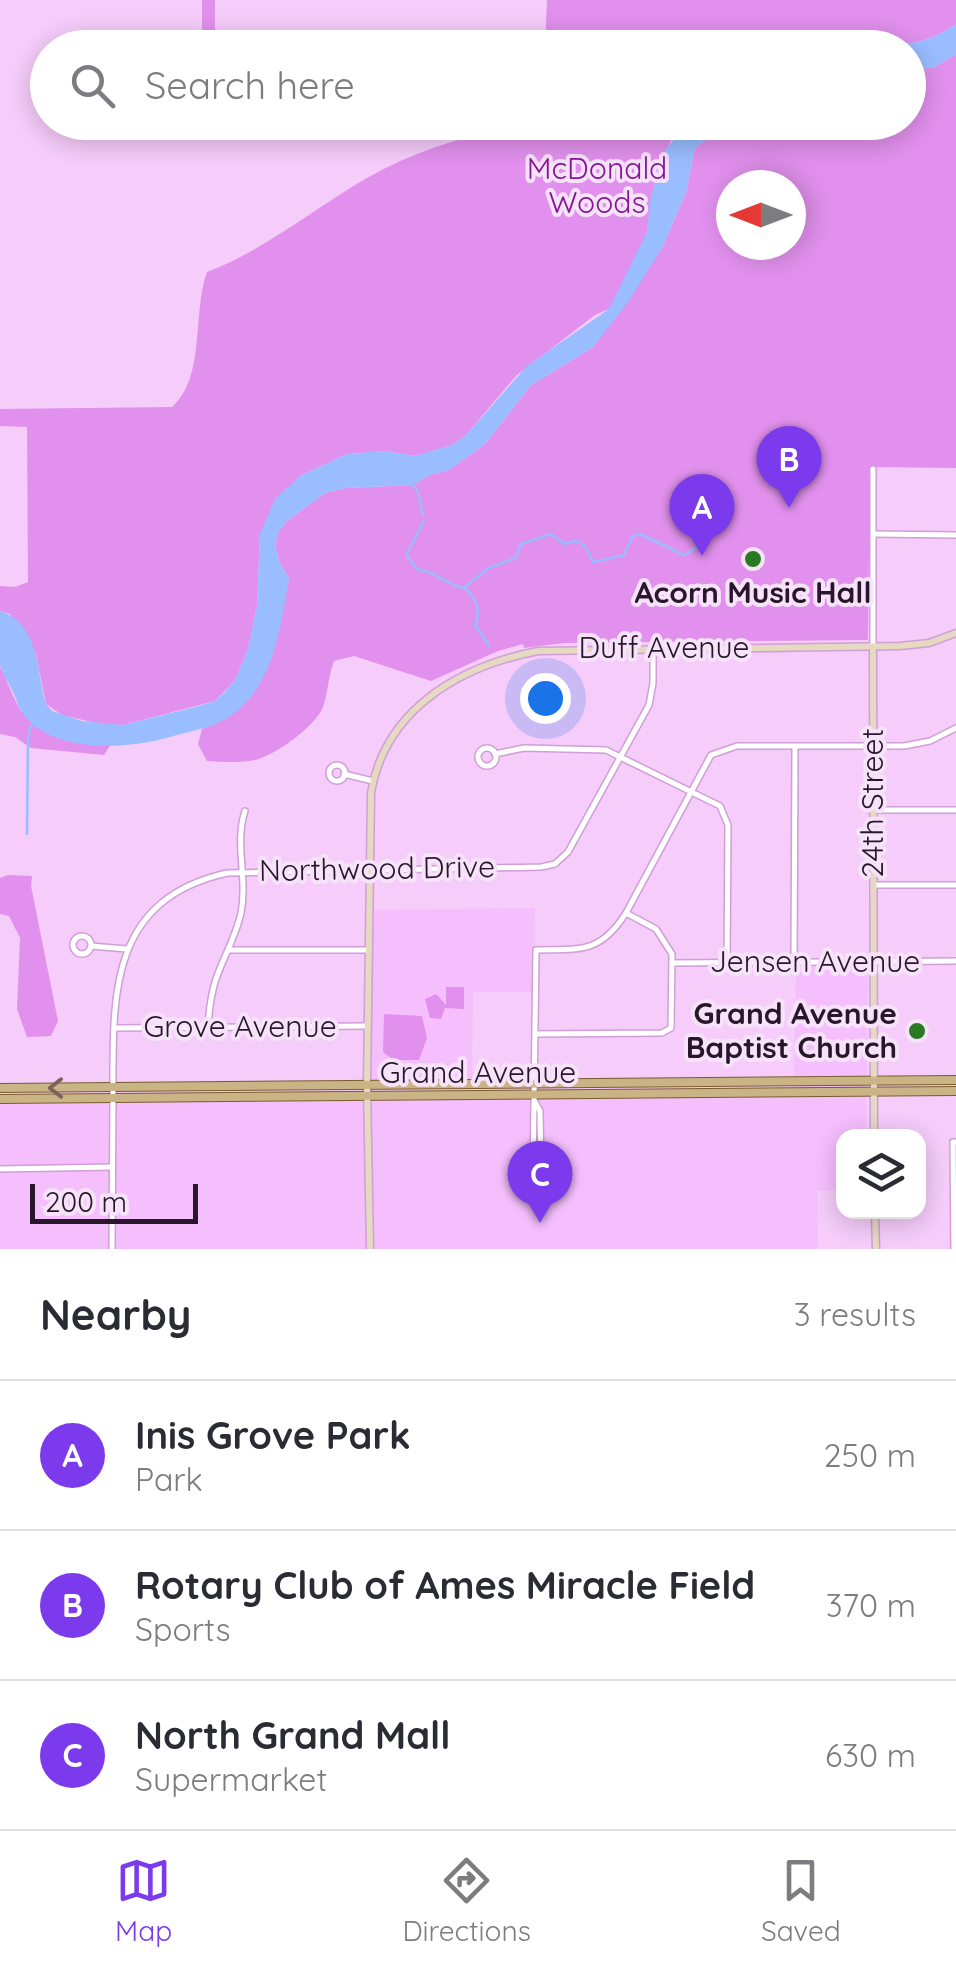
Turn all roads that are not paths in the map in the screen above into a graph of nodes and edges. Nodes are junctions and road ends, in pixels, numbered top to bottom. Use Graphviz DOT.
graph roads {
  1 [pos="873,470"];
  2 [pos="873,534"];
  3 [pos="956,535"];
  4 [pos="956,632"];
  5 [pos="873,647"];
  6 [pos="653,648"];
  7 [pos="956,728"];
  8 [pos="795,747"];
  9 [pos="873,747"];
  10 [pos="495,754"];
  11 [pos="621,756"];
  12 [pos="344,774"];
  13 [pos="373,780"];
  14 [pos="691,790"];
  15 [pos="873,810"];
  16 [pos="956,810"];
  17 [pos="245,811"];
  18 [pos="370,870"];
  19 [pos="244,871"];
  20 [pos="873,885"];
  21 [pos="956,885"];
  22 [pos="626,913"];
  23 [pos="91,946"];
  24 [pos="128,948"];
  25 [pos="229,950"];
  26 [pos="368,950"];
  27 [pos="956,961"];
  28 [pos="727,962"];
  29 [pos="794,962"];
  30 [pos="873,962"];
  31 [pos="674,963"];
  32 [pos="368,1026"];
  33 [pos="208,1027"];
  34 [pos="114,1028"];
  35 [pos="535,1034"];
  36 [pos="956,1080"];
  37 [pos="367,1085"];
  38 [pos="535,1085"];
  39 [pos="873,1086"];
  40 [pos="0,1088"];
  41 [pos="113,1088"];
  42 [pos="956,1090"];
  43 [pos="367,1096"];
  44 [pos="0,1099"];
  45 [pos="113,1099"];
  46 [pos="535,1099"];
  47 [pos="874,1129"];
  48 [pos="956,1142"];
  49 [pos="112,1167"];
  50 [pos="0,1169"];
  51 [pos="537,1175"];
  52 [pos="876,1219"];
  53 [pos="112,1249"];
  54 [pos="370,1249"];
  55 [pos="876,1249"];
  56 [pos="954,1249"];
  1 -- 2 [label="street, 24th Street"];
  2 -- 3 [label="street"];
  2 -- 5 [label="street, 24th Street"];
  4 -- 5 [label="main road, Duff Avenue"];
  5 -- 6 [label="main road, Duff Avenue"];
  5 -- 9 [label="main road, 24th Street"];
  6 -- 11 [label="street, Northwood Drive"];
  6 -- 13 [label="main road, Duff Avenue"];
  7 -- 9 [label="street"];
  8 -- 9 [label="street"];
  8 -- 14 [label="street"];
  8 -- 29 [label="street"];
  9 -- 15 [label="main road, 24th Street"];
  10 -- 11 [label="street"];
  11 -- 14 [label="street"];
  11 -- 18 [label="street, Northwood Drive"];
  12 -- 13 [label="street"];
  13 -- 18 [label="main road, Duff Avenue"];
  14 -- 22 [label="street"];
  14 -- 28 [label="street"];
  15 -- 16 [label="street"];
  15 -- 20 [label="main road, 24th Street"];
  17 -- 19 [label="street"];
  18 -- 19 [label="street, Northwood Drive"];
  18 -- 26 [label="main road, Duff Avenue"];
  19 -- 24 [label="street, Northwood Drive"];
  19 -- 25 [label="street"];
  20 -- 21 [label="street"];
  20 -- 30 [label="main road, 24th Street"];
  22 -- 31 [label="street"];
  22 -- 35 [label="street"];
  23 -- 24 [label="street"];
  24 -- 34 [label="street, Northwood Drive"];
  25 -- 26 [label="street"];
  25 -- 33 [label="street"];
  26 -- 32 [label="main road, Duff Avenue"];
  27 -- 30 [label="street, Jensen Avenue"];
  28 -- 29 [label="street, Jensen Avenue"];
  28 -- 31 [label="street, Jensen Avenue"];
  29 -- 30 [label="street, Jensen Avenue"];
  30 -- 39 [label="main road, 24th Street"];
  31 -- 35 [label="street"];
  32 -- 33 [label="street, Grove Avenue"];
  32 -- 37 [label="main road, Duff Avenue"];
  33 -- 34 [label="street, Grove Avenue"];
  34 -- 41 [label="street, Northwood Drive"];
  35 -- 38 [label="street"];
  36 -- 39 [label="main road, Grand Avenue"];
  37 -- 38 [label="main road, Grand Avenue"];
  37 -- 41 [label="main road, Grand Avenue"];
  37 -- 43 [label="main road, Duff Avenue"];
  38 -- 39 [label="main road, Grand Avenue"];
  38 -- 46 [label="street"];
  39 -- 42 [label="main road, Grand Avenue"];
  39 -- 46 [label="main road, Grand Avenue"];
  39 -- 47 [label="main road, 24th Street"];
  41 -- 40 [label="main road, Grand Avenue, one-way"];
  41 -- 45 [label="street, Northwood Drive"];
  43 -- 45 [label="main road, Grand Avenue"];
  43 -- 46 [label="main road, Grand Avenue"];
  43 -- 54 [label="main road, Duff Avenue"];
  44 -- 45 [label="main road, Grand Avenue"];
  45 -- 49 [label="street, Northwood Drive"];
  46 -- 51 [label="street"];
  48 -- 56 [label="street"];
  49 -- 50 [label="street"];
  49 -- 53 [label="street, Northwood Drive"];
  52 -- 55 [label="main road"];
}
